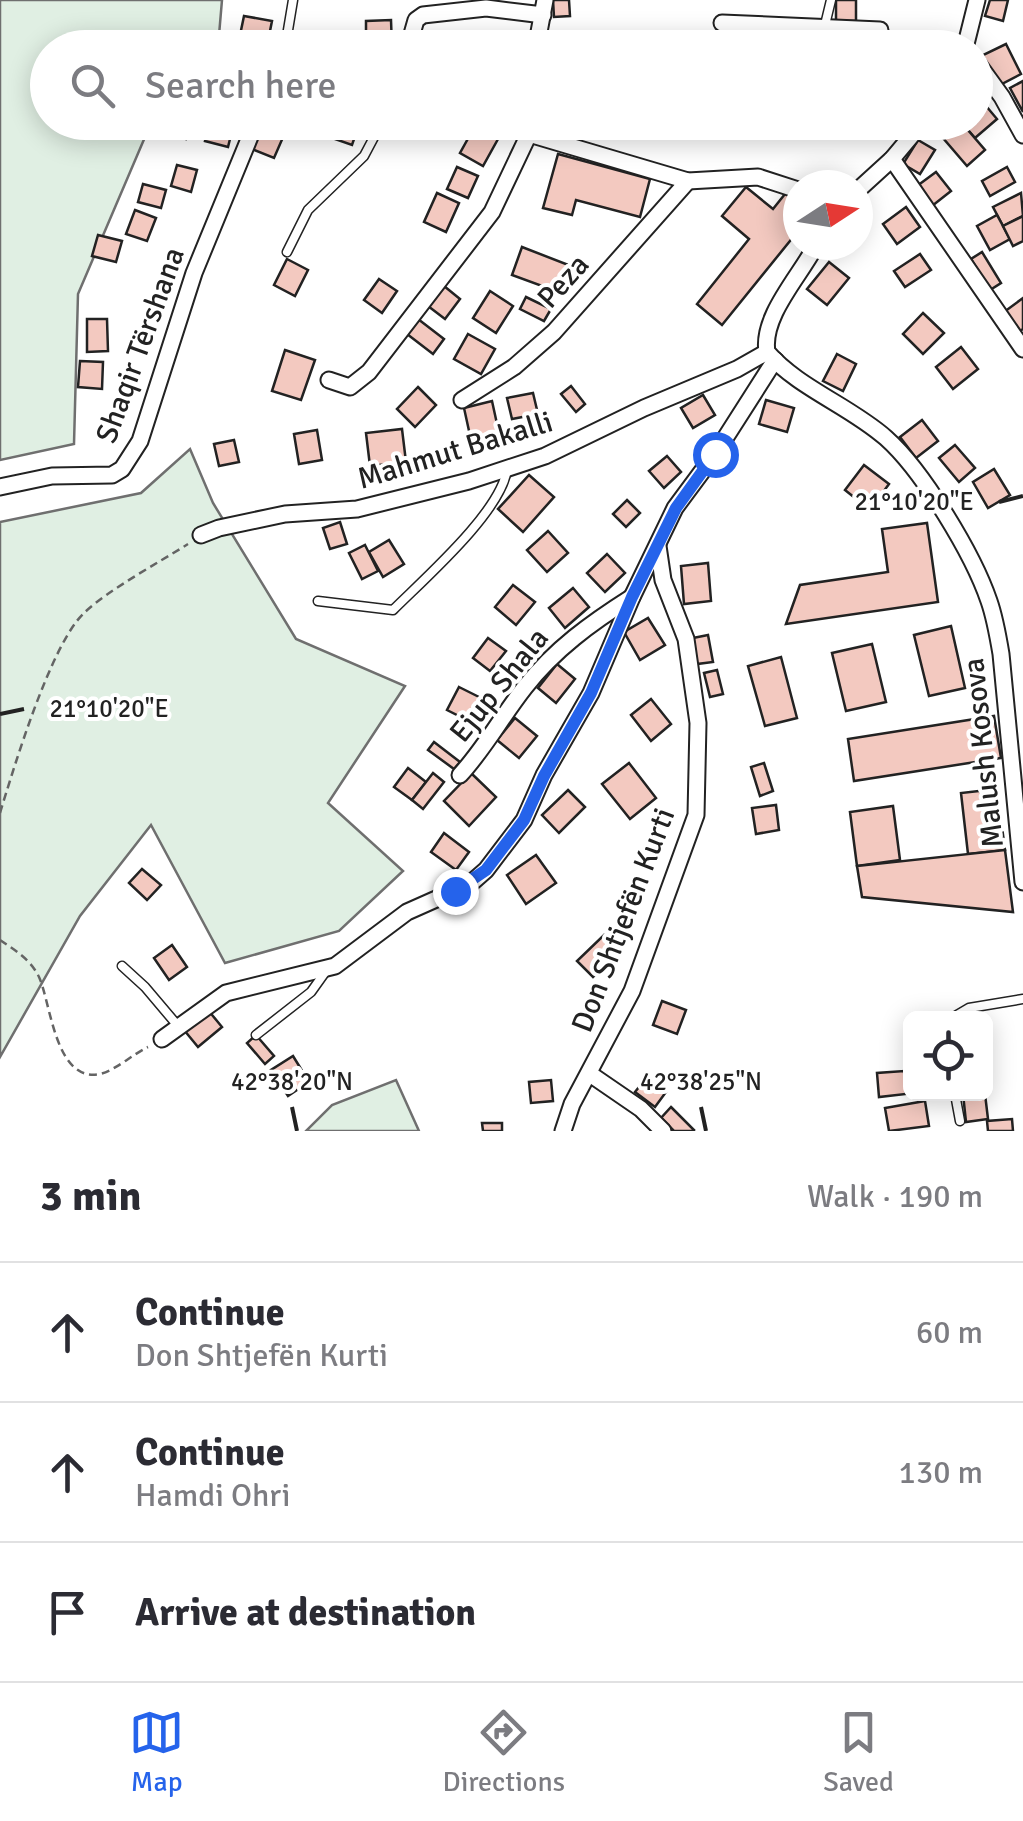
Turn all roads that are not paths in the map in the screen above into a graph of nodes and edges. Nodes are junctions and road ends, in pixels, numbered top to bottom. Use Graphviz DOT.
graph roads {
  1 [pos="293,0"];
  2 [pos="831,0"];
  3 [pos="977,0"];
  4 [pos="544,7"];
  5 [pos="722,23"];
  6 [pos="824,29"];
  7 [pos="289,30"];
  8 [pos="412,30"];
  9 [pos="880,30"];
  10 [pos="970,30"];
  11 [pos="993,85"];
  12 [pos="1023,135"];
  13 [pos="249,140"];
  14 [pos="372,140"];
  15 [pos="522,140"];
  16 [pos="564,140"];
  17 [pos="908,140"];
  18 [pos="892,159"];
  19 [pos="873,176"];
  20 [pos="688,180"];
  21 [pos="783,185"];
  22 [pos="287,252"];
  23 [pos="809,260"];
  24 [pos="1023,349"];
  25 [pos="771,356"];
  26 [pos="329,380"];
  27 [pos="462,400"];
  28 [pos="508,469"];
  29 [pos="0,486"];
  30 [pos="201,535"];
  31 [pos="658,546"];
  32 [pos="632,597"];
  33 [pos="318,601"];
  34 [pos="1006,702"];
  35 [pos="1023,712"];
  36 [pos="460,775"];
  37 [pos="1023,882"];
  38 [pos="122,966"];
  39 [pos="326,971"];
  40 [pos="1023,999"];
  41 [pos="961,1011"];
  42 [pos="178,1026"];
  43 [pos="256,1035"];
  44 [pos="162,1039"];
  45 [pos="590,1074"];
  46 [pos="957,1101"];
  47 [pos="960,1122"];
  48 [pos="562,1131"];
  49 [pos="663,1131"];
  1 -- 7 [label="lane"];
  2 -- 6 [label="lane"];
  3 -- 10 [label="street"];
  4 -- 8 [label="street"];
  5 -- 6 [label="street"];
  6 -- 9 [label="street"];
  11 -- 12 [label="street"];
  13 -- 29 [label="street, Shaqir Tërshana"];
  14 -- 22 [label="lane"];
  15 -- 26 [label="street"];
  16 -- 20 [label="street"];
  17 -- 18 [label="street"];
  18 -- 19 [label="street"];
  18 -- 24 [label="street"];
  20 -- 21 [label="street"];
  20 -- 27 [label="street, Peza"];
  23 -- 25 [label="street"];
  25 -- 28 [label="street, Mahmut Bakalli"];
  25 -- 31 [label="street"];
  25 -- 34 [label="street, Malush Kosova"];
  28 -- 30 [label="street, Mahmut Bakalli"];
  28 -- 33 [label="lane"];
  31 -- 32 [label="street"];
  31 -- 45 [label="street, Don Shtjefën Kurti"];
  32 -- 36 [label="street, Ejup Shala"];
  32 -- 39 [label="street"];
  34 -- 35 [label="street"];
  34 -- 37 [label="street, Malush Kosova"];
  38 -- 42 [label="lane"];
  39 -- 42 [label="street"];
  39 -- 43 [label="lane"];
  40 -- 41 [label="lane"];
  42 -- 44 [label="street"];
  45 -- 48 [label="street, Don Shtjefën Kurti"];
  45 -- 49 [label="street"];
  46 -- 47 [label="lane"];
}
